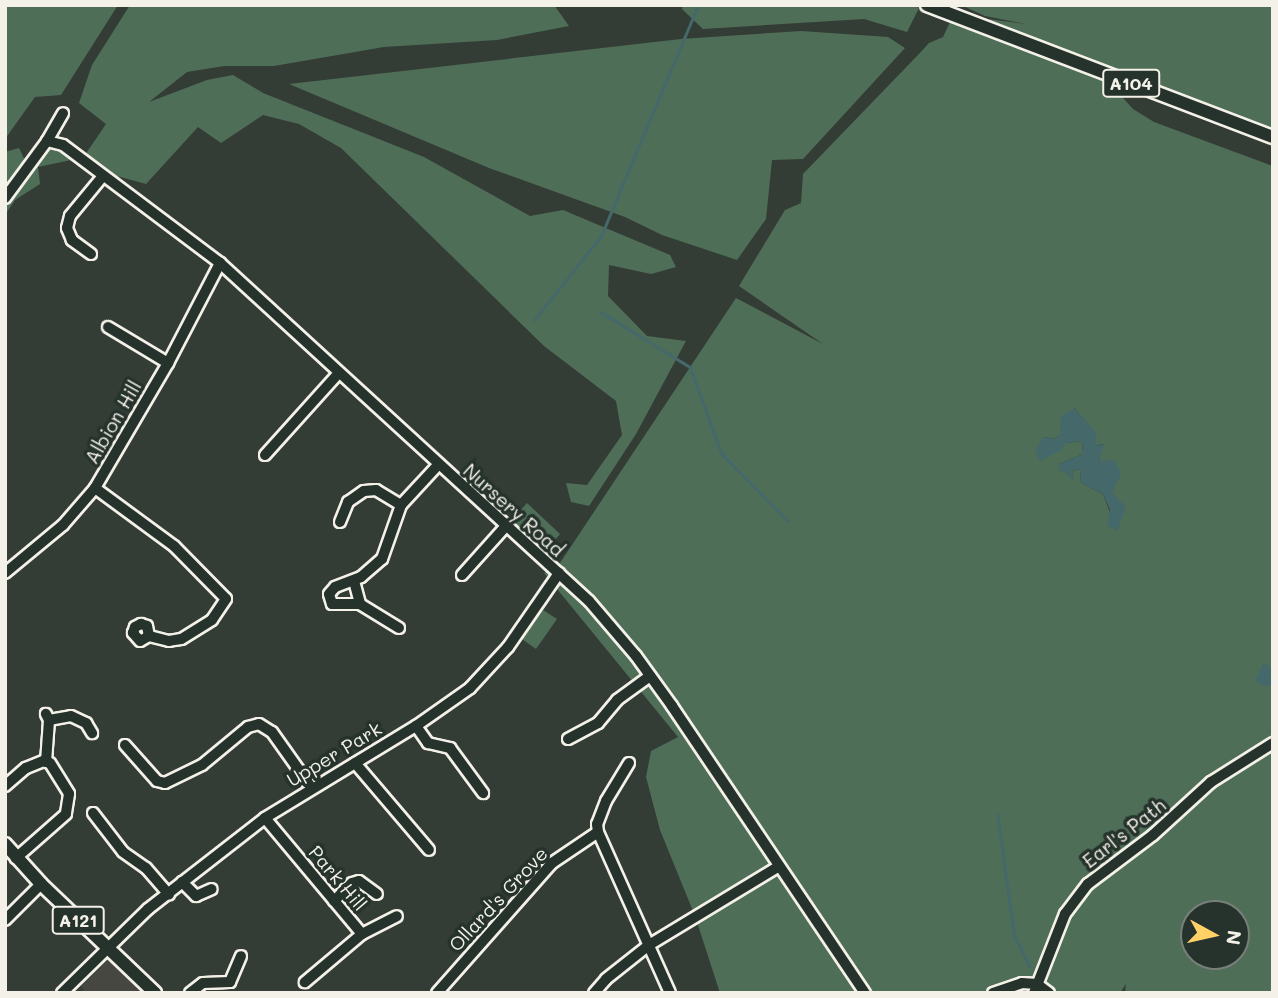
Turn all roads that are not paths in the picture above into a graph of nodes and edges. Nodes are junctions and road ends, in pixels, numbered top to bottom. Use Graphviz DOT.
graph roads {
  1 [pos="927,5"];
  2 [pos="63,113"];
  3 [pos="1273,137"];
  4 [pos="47,141"];
  5 [pos="103,176"];
  6 [pos="5,198"];
  7 [pos="91,254"];
  8 [pos="220,263"];
  9 [pos="108,327"];
  10 [pos="168,363"];
  11 [pos="338,374"];
  12 [pos="265,455"];
  13 [pos="438,465"];
  14 [pos="96,488"];
  15 [pos="401,505"];
  16 [pos="340,522"];
  17 [pos="506,526"];
  18 [pos="5,573"];
  19 [pos="559,573"];
  20 [pos="462,575"];
  21 [pos="354,581"];
  22 [pos="360,604"];
  23 [pos="399,628"];
  24 [pos="149,636"];
  25 [pos="650,676"];
  26 [pos="416,726"];
  27 [pos="92,733"];
  28 [pos="568,739"];
  29 [pos="1273,743"];
  30 [pos="125,745"];
  31 [pos="46,762"];
  32 [pos="355,763"];
  33 [pos="629,763"];
  34 [pos="5,786"];
  35 [pos="311,787"];
  36 [pos="483,793"];
  37 [pos="93,813"];
  38 [pos="265,818"];
  39 [pos="598,832"];
  40 [pos="5,844"];
  41 [pos="428,844"];
  42 [pos="16,858"];
  43 [pos="778,867"];
  44 [pos="182,882"];
  45 [pos="41,884"];
  46 [pos="212,889"];
  47 [pos="169,894"];
  48 [pos="377,894"];
  49 [pos="334,901"];
  50 [pos="397,916"];
  51 [pos="5,920"];
  52 [pos="362,934"];
  53 [pos="649,945"];
  54 [pos="108,948"];
  55 [pos="241,956"];
  56 [pos="304,982"];
  57 [pos="1035,988"];
  58 [pos="62,993"];
  59 [pos="155,993"];
  60 [pos="190,993"];
  61 [pos="437,993"];
  62 [pos="594,993"];
  63 [pos="670,993"];
  64 [pos="865,993"];
  65 [pos="993,993"];
  66 [pos="1049,993"];
  1 -- 3 [label="main road, A104"];
  2 -- 4 [label="street"];
  4 -- 5 [label="street, Nursery Road"];
  4 -- 6 [label="street"];
  5 -- 7 [label="street"];
  5 -- 8 [label="street, Nursery Road"];
  8 -- 10 [label="street, Albion Hill"];
  8 -- 11 [label="street, Nursery Road"];
  9 -- 10 [label="street"];
  10 -- 14 [label="street, Albion Hill"];
  11 -- 12 [label="street"];
  11 -- 13 [label="street, Nursery Road"];
  13 -- 15 [label="street"];
  13 -- 17 [label="street, Nursery Road"];
  14 -- 18 [label="street, Albion Hill"];
  14 -- 24 [label="street"];
  15 -- 16 [label="street"];
  15 -- 21 [label="street"];
  17 -- 19 [label="street, Nursery Road"];
  17 -- 20 [label="street"];
  19 -- 25 [label="street, Nursery Road"];
  19 -- 26 [label="street, Upper Park"];
  21 -- 22 [label="street"];
  21 -- 22 [label="street"];
  22 -- 23 [label="street"];
  25 -- 28 [label="street"];
  25 -- 43 [label="street, Nursery Road"];
  26 -- 32 [label="street, Upper Park"];
  26 -- 36 [label="street"];
  27 -- 31 [label="street"];
  29 -- 57 [label="street, Earl's Path"];
  30 -- 35 [label="street"];
  31 -- 34 [label="street"];
  31 -- 42 [label="street"];
  32 -- 35 [label="street, Upper Park"];
  32 -- 41 [label="street"];
  33 -- 39 [label="street"];
  35 -- 38 [label="street, Upper Park"];
  37 -- 47 [label="street"];
  38 -- 44 [label="street, Upper Park"];
  38 -- 49 [label="street, Park Hill"];
  39 -- 53 [label="street"];
  39 -- 61 [label="street, Ollard's Grove"];
  40 -- 42 [label="main road, A121"];
  42 -- 45 [label="main road, A121"];
  43 -- 53 [label="street"];
  43 -- 64 [label="street, Nursery Road"];
  44 -- 46 [label="street"];
  44 -- 47 [label="street, Upper Park"];
  45 -- 51 [label="street"];
  45 -- 54 [label="main road, A121"];
  47 -- 54 [label="street, Upper Park"];
  48 -- 49 [label="street"];
  49 -- 52 [label="street, Park Hill"];
  50 -- 52 [label="street"];
  52 -- 56 [label="street, Park Hill"];
  53 -- 62 [label="street"];
  53 -- 63 [label="street"];
  54 -- 58 [label="street, Upper Park"];
  54 -- 59 [label="main road, A121"];
  55 -- 60 [label="street"];
  57 -- 65 [label="street"];
  57 -- 66 [label="street"];
}
